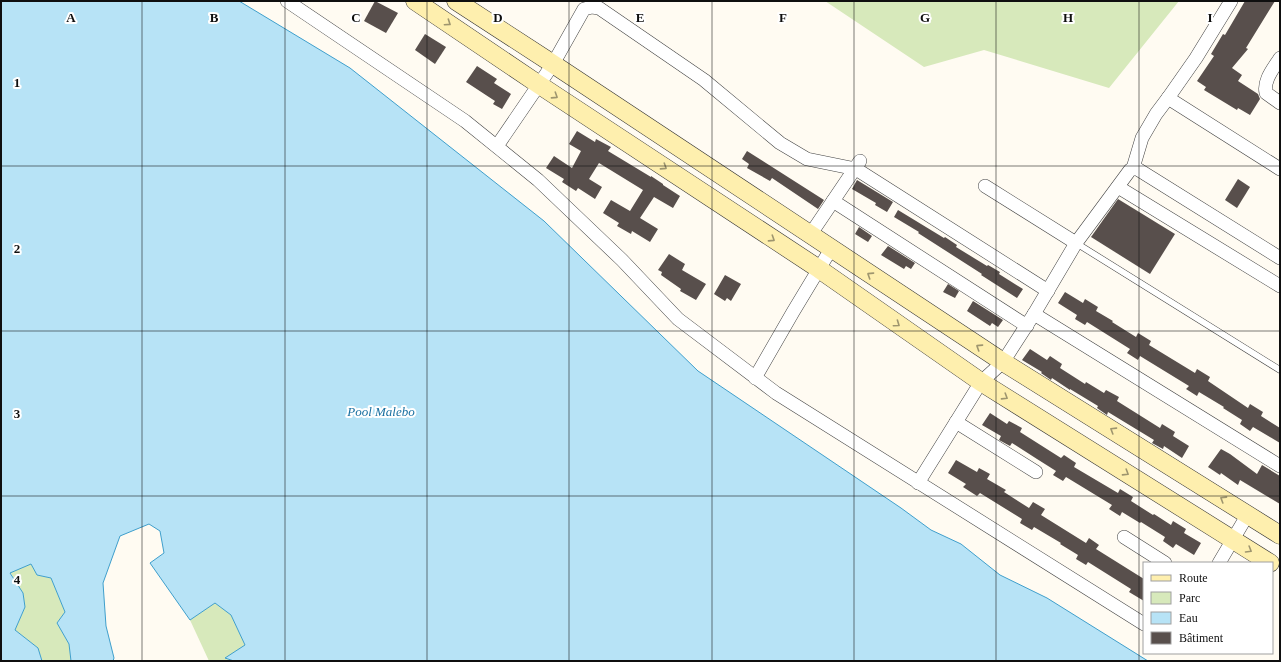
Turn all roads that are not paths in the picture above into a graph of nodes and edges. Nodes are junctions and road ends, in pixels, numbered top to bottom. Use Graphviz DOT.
graph roads {
  1 [pos="287,1"];
  2 [pos="415,1"];
  3 [pos="456,1"];
  4 [pos="1231,1"];
  5 [pos="1280,58"];
  6 [pos="553,64"];
  7 [pos="538,84"];
  8 [pos="1168,98"];
  9 [pos="1280,103"];
  10 [pos="496,146"];
  11 [pos="858,165"];
  12 [pos="1133,168"];
  13 [pos="1280,169"];
  14 [pos="985,186"];
  15 [pos="1118,187"];
  16 [pos="834,201"];
  17 [pos="810,235"];
  18 [pos="1076,243"];
  19 [pos="831,249"];
  20 [pos="1280,258"];
  21 [pos="819,270"];
  22 [pos="1280,286"];
  23 [pos="1048,291"];
  24 [pos="1034,314"];
  25 [pos="1027,326"];
  26 [pos="1003,362"];
  27 [pos="1280,370"];
  28 [pos="755,378"];
  29 [pos="981,382"];
  30 [pos="956,422"];
  31 [pos="1280,466"];
  32 [pos="1036,472"];
  33 [pos="918,483"];
  34 [pos="1248,514"];
  35 [pos="1280,535"];
  36 [pos="1124,537"];
  37 [pos="1232,540"];
  38 [pos="1163,562"];
  39 [pos="1219,562"];
  40 [pos="1268,562"];
  41 [pos="1143,623"];
  1 -- 10 [label="street"];
  2 -- 7 [label="street, one-way"];
  3 -- 6 [label="street"];
  4 -- 8 [label="street"];
  5 -- 9 [label="street"];
  6 -- 7 [label="street"];
  6 -- 11 [label="street"];
  6 -- 17 [label="street"];
  7 -- 10 [label="street"];
  7 -- 21 [label="street, one-way"];
  8 -- 12 [label="street"];
  8 -- 13 [label="street"];
  10 -- 28 [label="street"];
  11 -- 16 [label="street"];
  11 -- 23 [label="street"];
  12 -- 15 [label="street"];
  12 -- 20 [label="street"];
  14 -- 18 [label="street"];
  15 -- 18 [label="street"];
  15 -- 22 [label="street"];
  16 -- 17 [label="street"];
  16 -- 25 [label="street"];
  17 -- 19 [label="street"];
  18 -- 23 [label="street"];
  18 -- 27 [label="lane"];
  19 -- 21 [label="street"];
  26 -- 19 [label="street, one-way"];
  21 -- 28 [label="street"];
  21 -- 29 [label="street, one-way"];
  23 -- 24 [label="street"];
  24 -- 25 [label="street"];
  24 -- 31 [label="street"];
  25 -- 26 [label="street"];
  26 -- 29 [label="street"];
  34 -- 26 [label="street, one-way"];
  28 -- 33 [label="street"];
  29 -- 30 [label="street"];
  29 -- 37 [label="street, one-way"];
  30 -- 32 [label="street"];
  30 -- 33 [label="street"];
  33 -- 41 [label="street"];
  34 -- 35 [label="street"];
  34 -- 37 [label="street"];
  36 -- 38 [label="street"];
  37 -- 39 [label="street"];
  37 -- 40 [label="street, one-way"];
}
